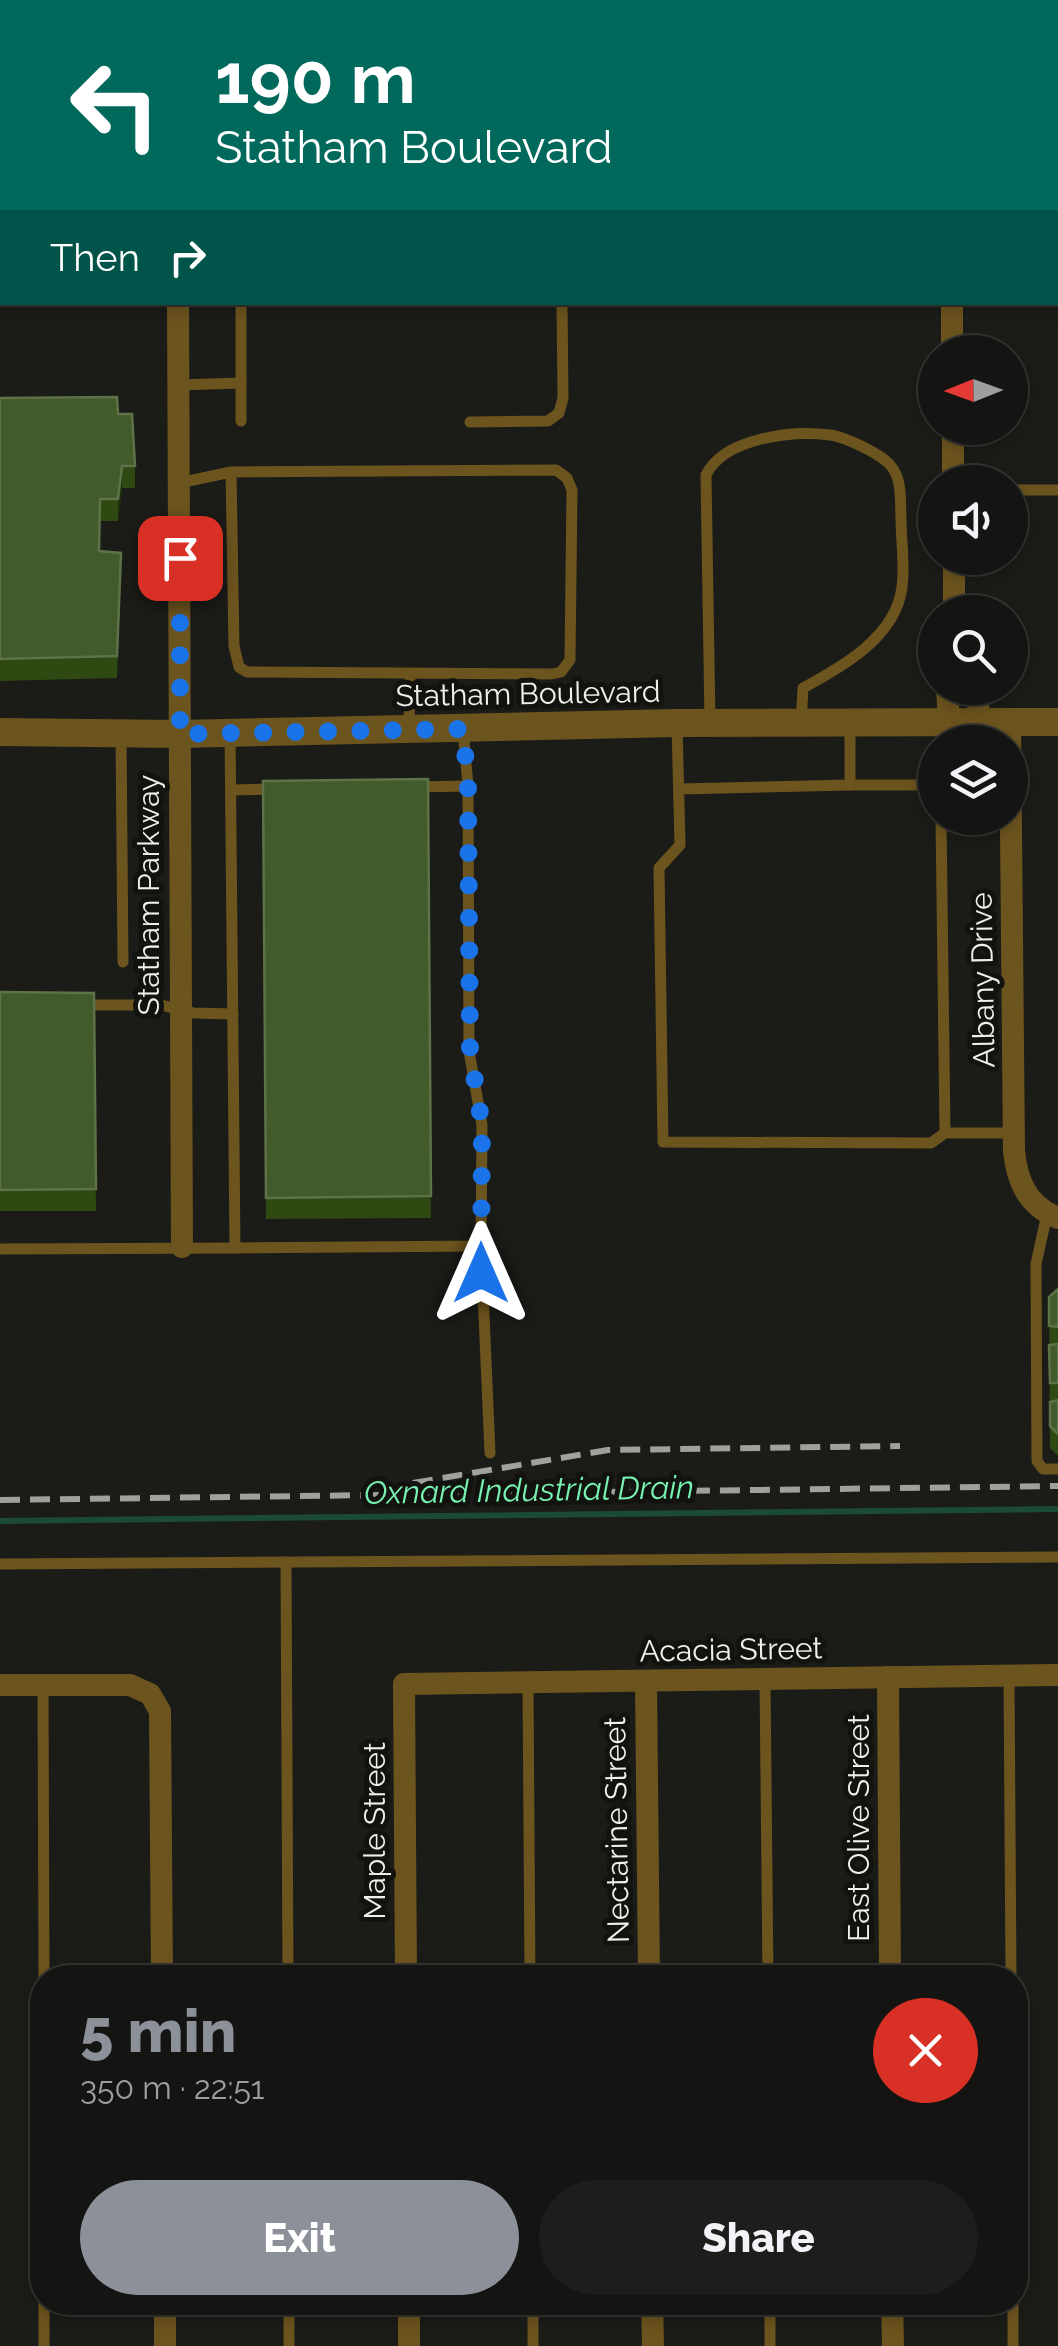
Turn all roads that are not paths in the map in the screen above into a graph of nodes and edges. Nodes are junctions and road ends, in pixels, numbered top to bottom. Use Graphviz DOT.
graph roads {
  1 [pos="178,305"];
  2 [pos="240,305"];
  3 [pos="562,305"];
  4 [pos="952,305"];
  5 [pos="952,335"];
  6 [pos="241,383"];
  7 [pos="178,384"];
  8 [pos="241,421"];
  9 [pos="470,422"];
  10 [pos="230,472"];
  11 [pos="179,483"];
  12 [pos="1028,490"];
  13 [pos="1058,490"];
  14 [pos="410,674"];
  15 [pos="948,705"];
  16 [pos="978,705"];
  17 [pos="949,721"];
  18 [pos="980,721"];
  19 [pos="710,722"];
  20 [pos="801,722"];
  21 [pos="850,722"];
  22 [pos="1010,722"];
  23 [pos="1058,722"];
  24 [pos="678,723"];
  25 [pos="463,729"];
  26 [pos="410,730"];
  27 [pos="0,732"];
  28 [pos="230,732"];
  29 [pos="121,733"];
  30 [pos="180,734"];
  31 [pos="850,785"];
  32 [pos="918,785"];
  33 [pos="468,786"];
  34 [pos="389,787"];
  35 [pos="290,789"];
  36 [pos="680,789"];
  37 [pos="231,790"];
  38 [pos="942,835"];
  39 [pos="123,962"];
  40 [pos="72,1005"];
  41 [pos="180,1009"];
  42 [pos="233,1014"];
  43 [pos="945,1133"];
  44 [pos="1014,1133"];
  45 [pos="1053,1216"];
  46 [pos="481,1246"];
  47 [pos="182,1247"];
  48 [pos="235,1248"];
  49 [pos="0,1249"];
  50 [pos="490,1453"];
  51 [pos="1058,1469"];
  52 [pos="1058,1557"];
  53 [pos="286,1562"];
  54 [pos="0,1564"];
  55 [pos="1058,1675"];
  56 [pos="1010,1676"];
  57 [pos="888,1677"];
  58 [pos="765,1679"];
  59 [pos="646,1681"];
  60 [pos="528,1683"];
  61 [pos="43,1684"];
  62 [pos="404,1684"];
  63 [pos="0,1685"];
  64 [pos="44,1965"];
  65 [pos="162,1965"];
  66 [pos="288,1965"];
  67 [pos="406,1965"];
  68 [pos="530,1965"];
  69 [pos="649,1965"];
  70 [pos="768,1965"];
  71 [pos="890,1965"];
  72 [pos="1011,1965"];
  73 [pos="44,2315"];
  74 [pos="165,2315"];
  75 [pos="289,2315"];
  76 [pos="409,2315"];
  77 [pos="532,2315"];
  78 [pos="652,2315"];
  79 [pos="770,2315"];
  80 [pos="892,2315"];
  81 [pos="1013,2315"];
  82 [pos="44,2346"];
  83 [pos="166,2346"];
  84 [pos="289,2346"];
  85 [pos="409,2346"];
  86 [pos="533,2346"];
  87 [pos="653,2346"];
  88 [pos="770,2346"];
  89 [pos="893,2346"];
  90 [pos="1013,2346"];
  1 -- 7 [label="street, Statham Parkway"];
  2 -- 6 [label="lane"];
  3 -- 9 [label="lane"];
  4 -- 5 [label="street"];
  6 -- 7 [label="lane"];
  6 -- 8 [label="lane"];
  7 -- 11 [label="street, Statham Parkway"];
  10 -- 11 [label="lane"];
  10 -- 14 [label="lane"];
  10 -- 14 [label="lane"];
  11 -- 30 [label="street, Statham Parkway"];
  12 -- 13 [label="lane"];
  14 -- 26 [label="lane"];
  15 -- 17 [label="street"];
  16 -- 18 [label="street"];
  17 -- 18 [label="street, Statham Boulevard"];
  17 -- 21 [label="street, Statham Boulevard"];
  18 -- 22 [label="street, Statham Boulevard"];
  19 -- 20 [label="street, Statham Boulevard"];
  19 -- 20 [label="lane"];
  19 -- 24 [label="street, Statham Boulevard"];
  20 -- 21 [label="street, Statham Boulevard"];
  21 -- 31 [label="lane"];
  22 -- 23 [label="street, Statham Boulevard"];
  22 -- 44 [label="street, Albany Drive"];
  24 -- 25 [label="street, Statham Boulevard"];
  24 -- 36 [label="lane"];
  25 -- 26 [label="street, Statham Boulevard"];
  25 -- 33 [label="lane"];
  26 -- 28 [label="street, Statham Boulevard"];
  27 -- 29 [label="street, Statham Boulevard"];
  28 -- 30 [label="street, Statham Boulevard"];
  28 -- 37 [label="lane"];
  29 -- 30 [label="street, Statham Boulevard"];
  29 -- 39 [label="lane"];
  30 -- 41 [label="street, Statham Parkway"];
  31 -- 32 [label="lane"];
  31 -- 36 [label="lane"];
  33 -- 34 [label="lane"];
  33 -- 46 [label="lane"];
  35 -- 37 [label="lane"];
  36 -- 43 [label="lane"];
  37 -- 42 [label="lane"];
  38 -- 43 [label="lane"];
  40 -- 41 [label="lane"];
  41 -- 42 [label="lane"];
  41 -- 47 [label="street, Statham Parkway"];
  42 -- 48 [label="lane"];
  43 -- 44 [label="lane"];
  44 -- 45 [label="street, Albany Drive"];
  45 -- 51 [label="lane"];
  46 -- 48 [label="lane"];
  46 -- 50 [label="lane"];
  47 -- 48 [label="lane"];
  47 -- 49 [label="lane"];
  52 -- 53 [label="lane"];
  53 -- 54 [label="lane"];
  53 -- 66 [label="lane"];
  55 -- 56 [label="street, Acacia Street"];
  56 -- 57 [label="street, Acacia Street"];
  56 -- 72 [label="lane"];
  57 -- 58 [label="street, Acacia Street"];
  57 -- 71 [label="street, East Olive Street"];
  58 -- 59 [label="street, Acacia Street"];
  58 -- 70 [label="lane"];
  59 -- 60 [label="street, Acacia Street"];
  59 -- 69 [label="street, Nectarine Street"];
  60 -- 62 [label="street, Acacia Street"];
  60 -- 68 [label="lane"];
  61 -- 63 [label="street"];
  61 -- 64 [label="lane"];
  61 -- 65 [label="street"];
  62 -- 67 [label="street, Maple Street"];
  73 -- 82 [label="lane"];
  74 -- 83 [label="street"];
  75 -- 84 [label="lane"];
  76 -- 85 [label="street"];
  77 -- 86 [label="lane"];
  78 -- 87 [label="street"];
  79 -- 88 [label="lane"];
  80 -- 89 [label="street"];
  81 -- 90 [label="lane"];
}
